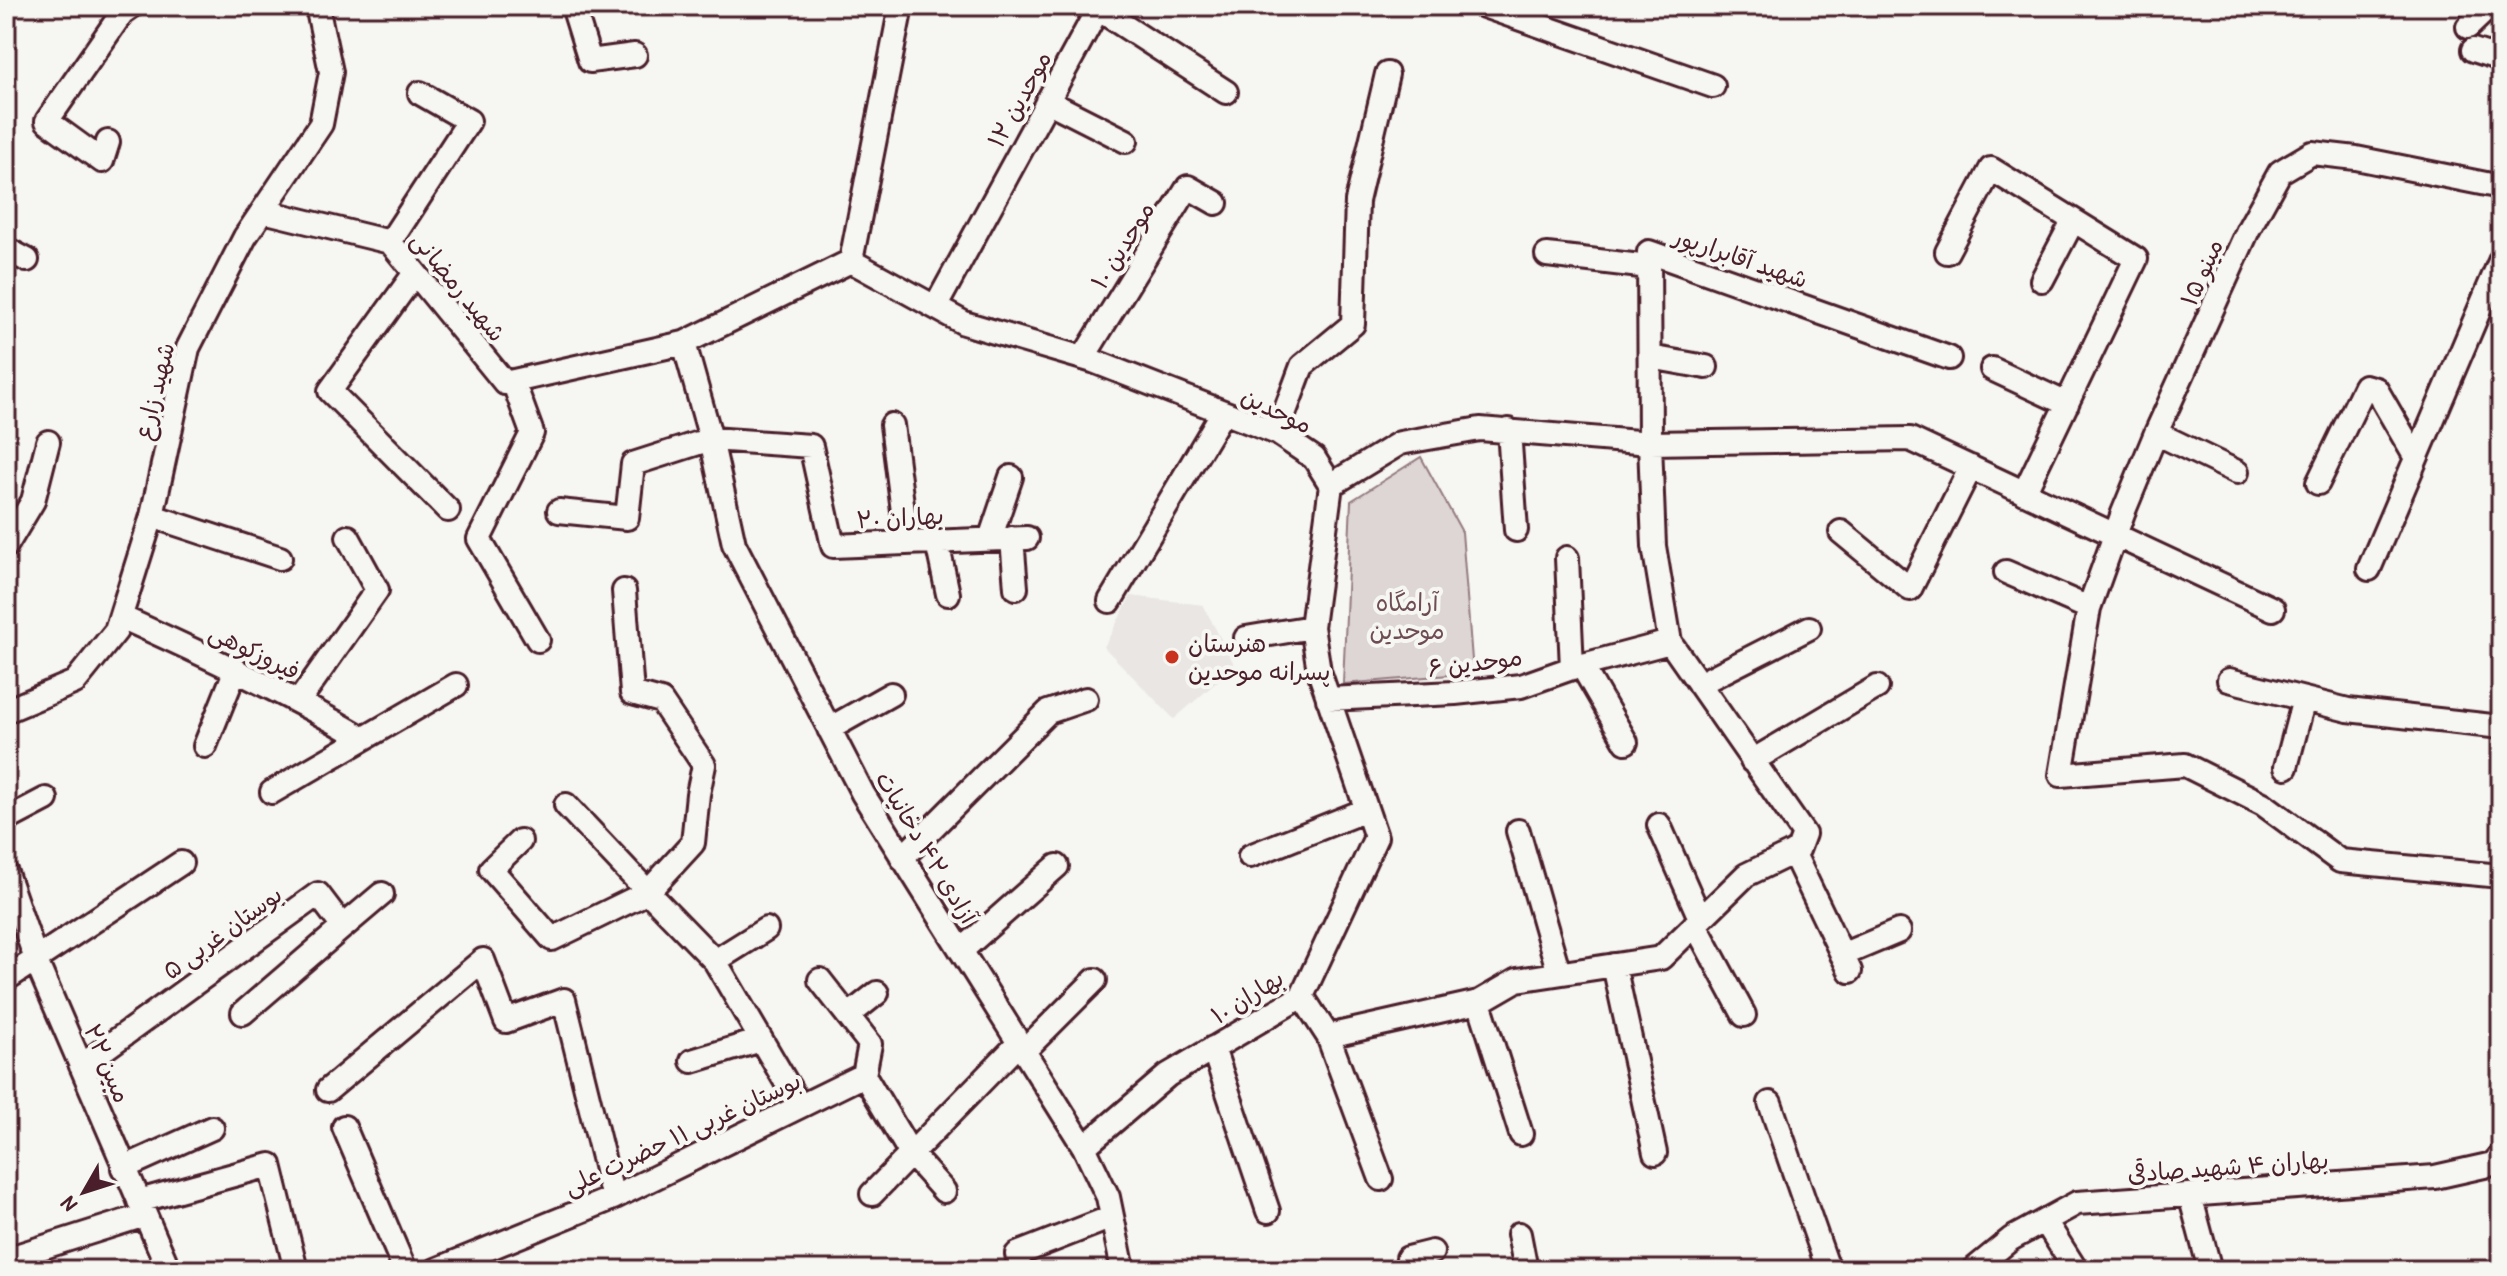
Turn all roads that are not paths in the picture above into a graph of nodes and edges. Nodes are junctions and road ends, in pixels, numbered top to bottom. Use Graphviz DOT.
graph roads {
  1 [pos="132,6"];
  2 [pos="317,6"];
  3 [pos="573,6"];
  4 [pos="901,6"];
  5 [pos="1484,6"];
  6 [pos="2490,6"];
  7 [pos="2468,27"];
  8 [pos="2473,50"];
  9 [pos="635,55"];
  10 [pos="2501,59"];
  11 [pos="1387,74"];
  12 [pos="1713,86"];
  13 [pos="1226,92"];
  14 [pos="420,93"];
  15 [pos="1047,101"];
  16 [pos="1126,141"];
  17 [pos="108,142"];
  18 [pos="2501,187"];
  19 [pos="1216,203"];
  20 [pos="263,211"];
  21 [pos="2073,221"];
  22 [pos="390,242"];
  23 [pos="6,249"];
  24 [pos="1947,252"];
  25 [pos="1547,255"];
  26 [pos="2501,259"];
  27 [pos="27,260"];
  28 [pos="851,261"];
  29 [pos="1649,267"];
  30 [pos="415,273"];
  31 [pos="2042,280"];
  32 [pos="936,306"];
  33 [pos="684,343"];
  34 [pos="1650,357"];
  35 [pos="1083,358"];
  36 [pos="1949,358"];
  37 [pos="1706,367"];
  38 [pos="1992,369"];
  39 [pos="513,381"];
  40 [pos="2067,404"];
  41 [pos="1223,412"];
  42 [pos="892,425"];
  43 [pos="1509,430"];
  44 [pos="1277,433"];
  45 [pos="2156,433"];
  46 [pos="711,439"];
  47 [pos="48,442"];
  48 [pos="1650,443"];
  49 [pos="2416,458"];
  50 [pos="1971,467"];
  51 [pos="2237,472"];
  52 [pos="1011,477"];
  53 [pos="2318,483"];
  54 [pos="1331,485"];
  55 [pos="2024,493"];
  56 [pos="448,510"];
  57 [pos="559,511"];
  58 [pos="152,516"];
  59 [pos="1516,530"];
  60 [pos="1841,532"];
  61 [pos="2115,536"];
  62 [pos="348,537"];
  63 [pos="1010,538"];
  64 [pos="937,542"];
  65 [pos="907,543"];
  66 [pos="6,546"];
  67 [pos="280,558"];
  68 [pos="1567,558"];
  69 [pos="2369,569"];
  70 [pos="2006,572"];
  71 [pos="1016,588"];
  72 [pos="624,591"];
  73 [pos="948,594"];
  74 [pos="1110,601"];
  75 [pos="2089,608"];
  76 [pos="2273,609"];
  77 [pos="121,617"];
  78 [pos="1312,627"];
  79 [pos="1809,628"];
  80 [pos="1246,638"];
  81 [pos="538,640"];
  82 [pos="1670,642"];
  83 [pos="1577,667"];
  84 [pos="236,669"];
  85 [pos="2229,680"];
  86 [pos="1699,684"];
  87 [pos="456,685"];
  88 [pos="1877,687"];
  89 [pos="891,694"];
  90 [pos="1086,699"];
  91 [pos="1328,699"];
  92 [pos="2304,699"];
  93 [pos="299,701"];
  94 [pos="6,711"];
  95 [pos="2501,727"];
  96 [pos="829,729"];
  97 [pos="363,738"];
  98 [pos="1626,742"];
  99 [pos="205,746"];
  100 [pos="1752,761"];
  101 [pos="2286,767"];
  102 [pos="272,792"];
  103 [pos="46,799"];
  104 [pos="566,805"];
  105 [pos="1366,810"];
  106 [pos="6,820"];
  107 [pos="1659,825"];
  108 [pos="1518,831"];
  109 [pos="520,841"];
  110 [pos="1796,851"];
  111 [pos="1250,856"];
  112 [pos="902,858"];
  113 [pos="181,863"];
  114 [pos="1057,866"];
  115 [pos="6,873"];
  116 [pos="2501,876"];
  117 [pos="648,892"];
  118 [pos="382,894"];
  119 [pos="1697,921"];
  120 [pos="343,927"];
  121 [pos="766,929"];
  122 [pos="1899,931"];
  123 [pos="961,951"];
  124 [pos="36,960"];
  125 [pos="715,961"];
  126 [pos="1614,965"];
  127 [pos="1559,973"];
  128 [pos="6,979"];
  129 [pos="820,980"];
  130 [pos="1095,980"];
  131 [pos="877,993"];
  132 [pos="1302,996"];
  133 [pos="1479,1002"];
  134 [pos="243,1013"];
  135 [pos="1744,1015"];
  136 [pos="848,1016"];
  137 [pos="1328,1036"];
  138 [pos="761,1040"];
  139 [pos="1021,1048"];
  140 [pos="1213,1048"];
  141 [pos="692,1061"];
  142 [pos="81,1066"];
  143 [pos="864,1075"];
  144 [pos="328,1090"];
  145 [pos="1770,1103"];
  146 [pos="800,1106"];
  147 [pos="344,1127"];
  148 [pos="212,1128"];
  149 [pos="1521,1134"];
  150 [pos="1084,1147"];
  151 [pos="1655,1153"];
  152 [pos="911,1154"];
  153 [pos="2501,1155"];
  154 [pos="123,1168"];
  155 [pos="1381,1179"];
  156 [pos="944,1191"];
  157 [pos="872,1194"];
  158 [pos="2190,1195"];
  159 [pos="613,1198"];
  160 [pos="142,1208"];
  161 [pos="1268,1211"];
  162 [pos="1112,1217"];
  163 [pos="2045,1221"];
  164 [pos="1519,1234"];
  165 [pos="1432,1252"];
  166 [pos="19,1255"];
  167 [pos="169,1270"];
  168 [pos="296,1270"];
  169 [pos="405,1270"];
  170 [pos="436,1270"];
  171 [pos="1020,1270"];
  172 [pos="1123,1270"];
  173 [pos="1411,1270"];
  174 [pos="1526,1270"];
  175 [pos="1832,1270"];
  176 [pos="1973,1270"];
  177 [pos="2076,1270"];
  178 [pos="2210,1270"];
  1 -- 17 [label="street"];
  2 -- 20 [label="street, شهید زارع"];
  3 -- 9 [label="street"];
  4 -- 28 [label="street"];
  5 -- 12 [label="street"];
  6 -- 7 [label="street"];
  8 -- 10 [label="street"];
  11 -- 44 [label="street"];
  13 -- 15 [label="street, موحدین ۱۲"];
  14 -- 22 [label="street"];
  15 -- 16 [label="street"];
  15 -- 32 [label="street, موحدین ۱۲"];
  18 -- 45 [label="street, مینو ۱۵"];
  19 -- 35 [label="street, موحدین ۱۰"];
  20 -- 22 [label="street, شهید رمضانی"];
  20 -- 58 [label="street, شهید زارع"];
  21 -- 24 [label="street"];
  21 -- 31 [label="street"];
  21 -- 40 [label="street"];
  22 -- 30 [label="street, شهید رمضانی"];
  23 -- 27 [label="street"];
  25 -- 29 [label="street"];
  26 -- 49 [label="street"];
  28 -- 32 [label="street, موحدین"];
  28 -- 33 [label="street"];
  29 -- 34 [label="street, شهید آقابرارپور"];
  29 -- 36 [label="street, شهید آقابرارپور"];
  30 -- 39 [label="street, شهید رمضانی"];
  30 -- 56 [label="street"];
  32 -- 35 [label="street, موحدین"];
  33 -- 39 [label="street"];
  33 -- 46 [label="street, آزادی ۴۲ دخانیات"];
  34 -- 37 [label="street"];
  34 -- 48 [label="street, شهید آقابرارپور"];
  35 -- 41 [label="street, موحدین"];
  38 -- 40 [label="street"];
  39 -- 81 [label="street"];
  40 -- 55 [label="street"];
  41 -- 44 [label="street, موحدین"];
  41 -- 74 [label="street"];
  42 -- 65 [label="street"];
  43 -- 48 [label="street"];
  43 -- 54 [label="street"];
  43 -- 59 [label="street"];
  44 -- 54 [label="street, موحدین"];
  45 -- 51 [label="street"];
  45 -- 61 [label="street, مینو ۱۵"];
  46 -- 57 [label="street"];
  46 -- 65 [label="street, بهاران ۲۰"];
  46 -- 96 [label="street, آزادی ۴۲ دخانیات"];
  47 -- 66 [label="street"];
  48 -- 50 [label="street"];
  48 -- 82 [label="street, شهید آقابرارپور"];
  49 -- 53 [label="street"];
  49 -- 69 [label="street"];
  50 -- 55 [label="street"];
  50 -- 60 [label="street"];
  52 -- 63 [label="street"];
  54 -- 78 [label="street"];
  55 -- 61 [label="street"];
  58 -- 67 [label="street"];
  58 -- 77 [label="street, شهید زارع"];
  61 -- 75 [label="street, مینو ۱۵"];
  61 -- 76 [label="street"];
  62 -- 93 [label="street"];
  63 -- 64 [label="street, بهاران ۲۰"];
  63 -- 71 [label="street"];
  64 -- 65 [label="street, بهاران ۲۰"];
  64 -- 73 [label="street"];
  68 -- 83 [label="street"];
  70 -- 75 [label="street"];
  72 -- 117 [label="street"];
  75 -- 116 [label="street, مینو ۱۵"];
  77 -- 84 [label="street, فیروزکوهی"];
  77 -- 94 [label="street, شهید زارع"];
  78 -- 80 [label="street"];
  78 -- 91 [label="street"];
  79 -- 86 [label="street"];
  82 -- 83 [label="street, موحدین ۶"];
  82 -- 86 [label="street"];
  83 -- 91 [label="street, موحدین ۶"];
  83 -- 98 [label="street"];
  84 -- 93 [label="street, فیروزکوهی"];
  84 -- 99 [label="street"];
  85 -- 92 [label="street"];
  86 -- 100 [label="street"];
  87 -- 97 [label="street"];
  88 -- 100 [label="street"];
  89 -- 96 [label="street"];
  90 -- 112 [label="street"];
  91 -- 105 [label="street"];
  92 -- 95 [label="street"];
  92 -- 101 [label="street"];
  93 -- 97 [label="street, فیروزکوهی"];
  96 -- 112 [label="street, آزادی ۴۲ دخانیات"];
  97 -- 102 [label="street"];
  100 -- 110 [label="street"];
  103 -- 106 [label="street"];
  104 -- 117 [label="street"];
  105 -- 111 [label="street"];
  105 -- 132 [label="street, بهاران ۱۰"];
  107 -- 119 [label="street"];
  108 -- 127 [label="street"];
  109 -- 117 [label="street"];
  110 -- 119 [label="street"];
  110 -- 122 [label="street"];
  112 -- 123 [label="street, آزادی ۴۲ دخانیات"];
  113 -- 124 [label="street"];
  114 -- 123 [label="street"];
  115 -- 124 [label="street, مبین ۲۲"];
  117 -- 125 [label="street"];
  118 -- 120 [label="street"];
  119 -- 126 [label="street"];
  119 -- 135 [label="street"];
  120 -- 134 [label="street"];
  120 -- 142 [label="street, بوستان غربی ۵"];
  121 -- 125 [label="street"];
  123 -- 139 [label="street, آزادی ۴۲ دخانیات"];
  124 -- 128 [label="street"];
  124 -- 142 [label="street, مبین ۲۲"];
  125 -- 138 [label="street"];
  126 -- 127 [label="street"];
  126 -- 151 [label="street"];
  127 -- 133 [label="street"];
  129 -- 136 [label="street"];
  130 -- 139 [label="street"];
  131 -- 136 [label="street"];
  132 -- 137 [label="street"];
  132 -- 140 [label="street, بهاران ۱۰"];
  133 -- 137 [label="street"];
  133 -- 149 [label="street"];
  136 -- 143 [label="street"];
  137 -- 155 [label="street"];
  138 -- 141 [label="street"];
  138 -- 146 [label="street"];
  139 -- 150 [label="street, آزادی ۴۲ دخانیات"];
  139 -- 152 [label="street"];
  140 -- 150 [label="street, بهاران ۱۰"];
  140 -- 161 [label="street"];
  142 -- 154 [label="street, مبین ۲۲"];
  143 -- 146 [label="street, بوستان غربی ۱۱ حضرت علی"];
  143 -- 152 [label="street"];
  144 -- 159 [label="street"];
  145 -- 175 [label="street"];
  146 -- 159 [label="street, بوستان غربی ۱۱ حضرت علی"];
  147 -- 169 [label="street"];
  148 -- 154 [label="street"];
  150 -- 162 [label="street, آزادی ۴۲ دخانیات"];
  152 -- 156 [label="street"];
  152 -- 157 [label="street"];
  153 -- 158 [label="street, بهاران ۴ شهید صادقی"];
  154 -- 160 [label="street, مبین ۲۲"];
  158 -- 163 [label="street, بهاران ۴ شهید صادقی"];
  158 -- 178 [label="street"];
  159 -- 170 [label="street, بوستان غربی ۱۱ حضرت علی"];
  160 -- 166 [label="street"];
  160 -- 167 [label="street, مبین ۲۲"];
  160 -- 168 [label="street"];
  162 -- 171 [label="street"];
  162 -- 172 [label="street, آزادی ۴۲ دخانیات"];
  163 -- 176 [label="street, بهاران ۴ شهید صادقی"];
  163 -- 177 [label="street"];
  164 -- 174 [label="street"];
  165 -- 173 [label="street"];
}
